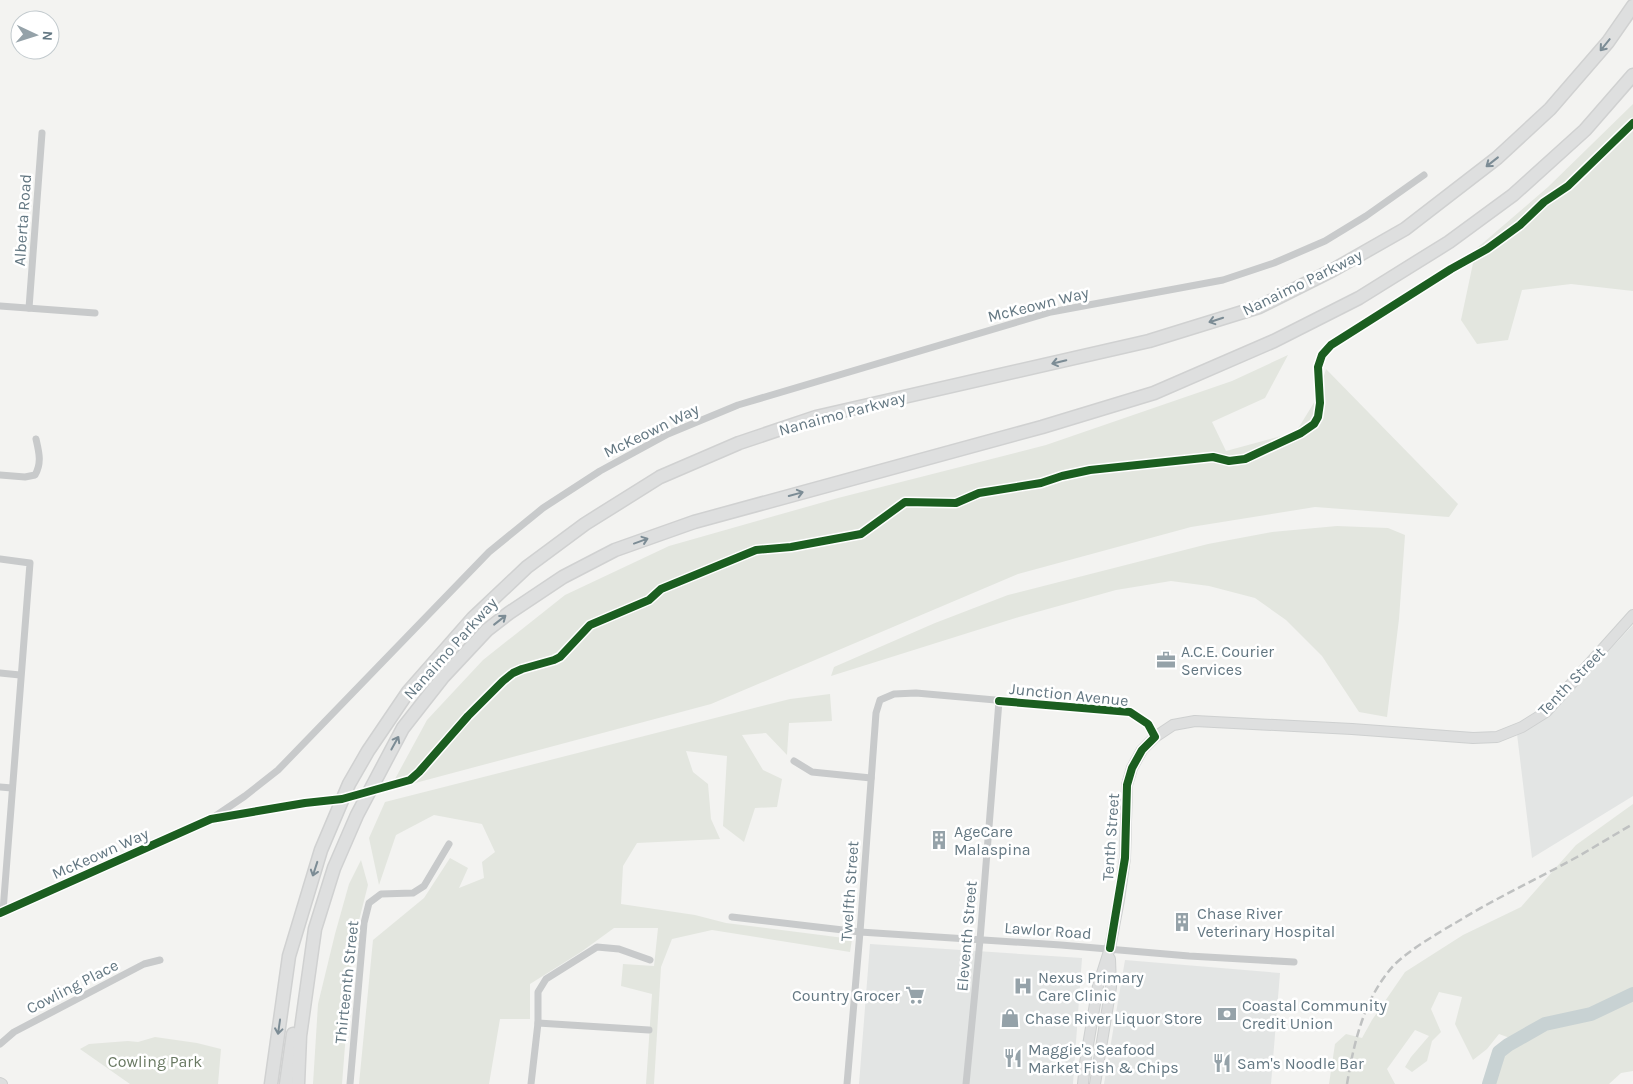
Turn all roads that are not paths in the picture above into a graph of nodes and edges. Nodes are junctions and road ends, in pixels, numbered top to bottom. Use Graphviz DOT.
graph roads {
  1 [pos="1633,6"];
  2 [pos="1633,75"];
  3 [pos="42,133"];
  4 [pos="1424,175"];
  5 [pos="0,306"];
  6 [pos="29,308"];
  7 [pos="95,313"];
  8 [pos="36,439"];
  9 [pos="0,475"];
  10 [pos="0,560"];
  11 [pos="1633,615"];
  12 [pos="0,673"];
  13 [pos="20,675"];
  14 [pos="880,700"];
  15 [pos="999,701"];
  16 [pos="1155,736"];
  17 [pos="794,761"];
  18 [pos="871,778"];
  19 [pos="0,787"];
  20 [pos="12,788"];
  21 [pos="448,844"];
  22 [pos="2,912"];
  23 [pos="732,917"];
  24 [pos="314,929"];
  25 [pos="860,932"];
  26 [pos="980,940"];
  27 [pos="1110,948"];
  28 [pos="160,960"];
  29 [pos="650,960"];
  30 [pos="1294,962"];
  31 [pos="538,1023"];
  32 [pos="649,1030"];
  33 [pos="0,1044"];
  34 [pos="270,1084"];
  35 [pos="286,1084"];
  36 [pos="298,1084"];
  37 [pos="350,1084"];
  38 [pos="532,1084"];
  39 [pos="847,1084"];
  40 [pos="966,1084"];
  41 [pos="1083,1084"];
  42 [pos="1095,1084"];
  1 -- 34 [label="highway, Nanaimo Parkway, one-way"];
  24 -- 2 [label="highway, Nanaimo Parkway, one-way"];
  3 -- 6 [label="street, Alberta Road"];
  4 -- 22 [label="street, McKeown Way"];
  5 -- 6 [label="street"];
  6 -- 7 [label="street"];
  8 -- 9 [label="street"];
  10 -- 13 [label="street"];
  11 -- 16 [label="street, Tenth Street"];
  12 -- 13 [label="street"];
  13 -- 20 [label="street"];
  14 -- 15 [label="street, Junction Avenue"];
  14 -- 18 [label="street, Twelfth Street"];
  15 -- 16 [label="street, Junction Avenue"];
  15 -- 26 [label="street, Eleventh Street"];
  16 -- 27 [label="street, Tenth Street"];
  17 -- 18 [label="street"];
  18 -- 25 [label="street, Twelfth Street"];
  19 -- 20 [label="street"];
  20 -- 22 [label="street"];
  21 -- 37 [label="street, Thirteenth Street"];
  23 -- 25 [label="street, Lawlor Road"];
  24 -- 35 [label="highway"];
  24 -- 36 [label="highway, Nanaimo Parkway"];
  25 -- 26 [label="street, Lawlor Road"];
  25 -- 39 [label="street, Twelfth Street"];
  26 -- 27 [label="street, Lawlor Road"];
  26 -- 40 [label="street, Eleventh Street"];
  27 -- 30 [label="street, Lawlor Road"];
  27 -- 41 [label="street, Tenth Street"];
  27 -- 42 [label="street, Tenth Street"];
  28 -- 33 [label="street, Cowling Place"];
  29 -- 31 [label="street"];
  31 -- 32 [label="street"];
  31 -- 38 [label="street"];
}
